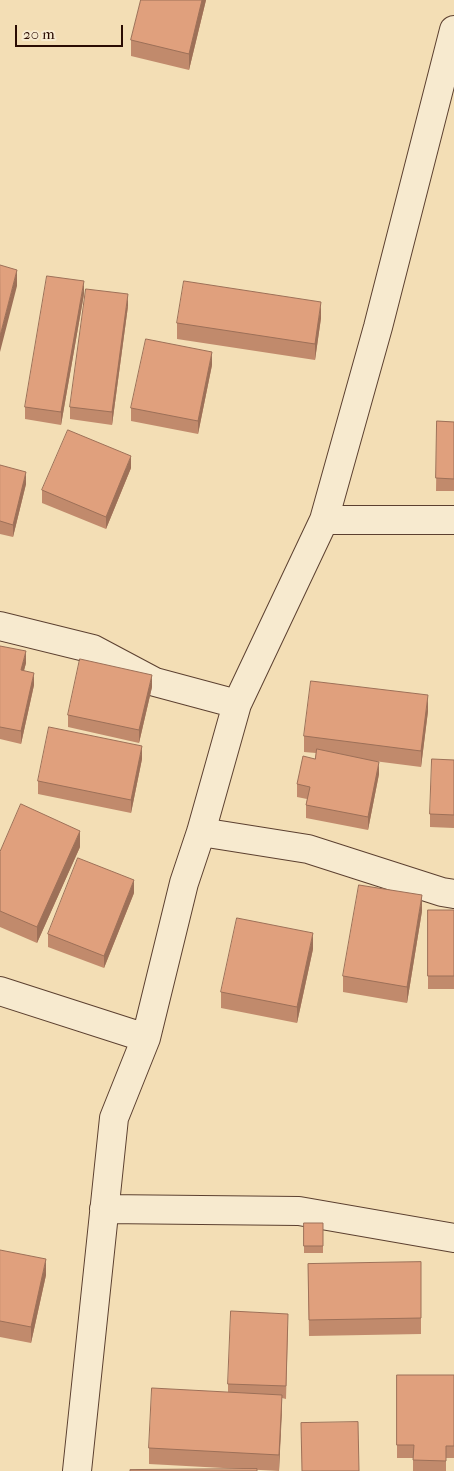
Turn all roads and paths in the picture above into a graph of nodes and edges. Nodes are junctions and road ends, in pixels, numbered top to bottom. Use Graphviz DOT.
graph roads {
  1 [pos="454,30"];
  2 [pos="324,520"];
  3 [pos="454,520"];
  4 [pos="0,626"];
  5 [pos="237,704"];
  6 [pos="201,832"];
  7 [pos="454,894"];
  8 [pos="0,991"];
  9 [pos="146,1038"];
  10 [pos="104,1209"];
  11 [pos="454,1238"];
  12 [pos="77,1471"];
  1 -- 2 [label="street"];
  2 -- 3 [label="street"];
  2 -- 5 [label="street"];
  4 -- 5 [label="street"];
  5 -- 6 [label="street"];
  6 -- 7 [label="street"];
  6 -- 9 [label="street"];
  8 -- 9 [label="street"];
  9 -- 10 [label="street"];
  10 -- 11 [label="street"];
  10 -- 12 [label="street"];
}
